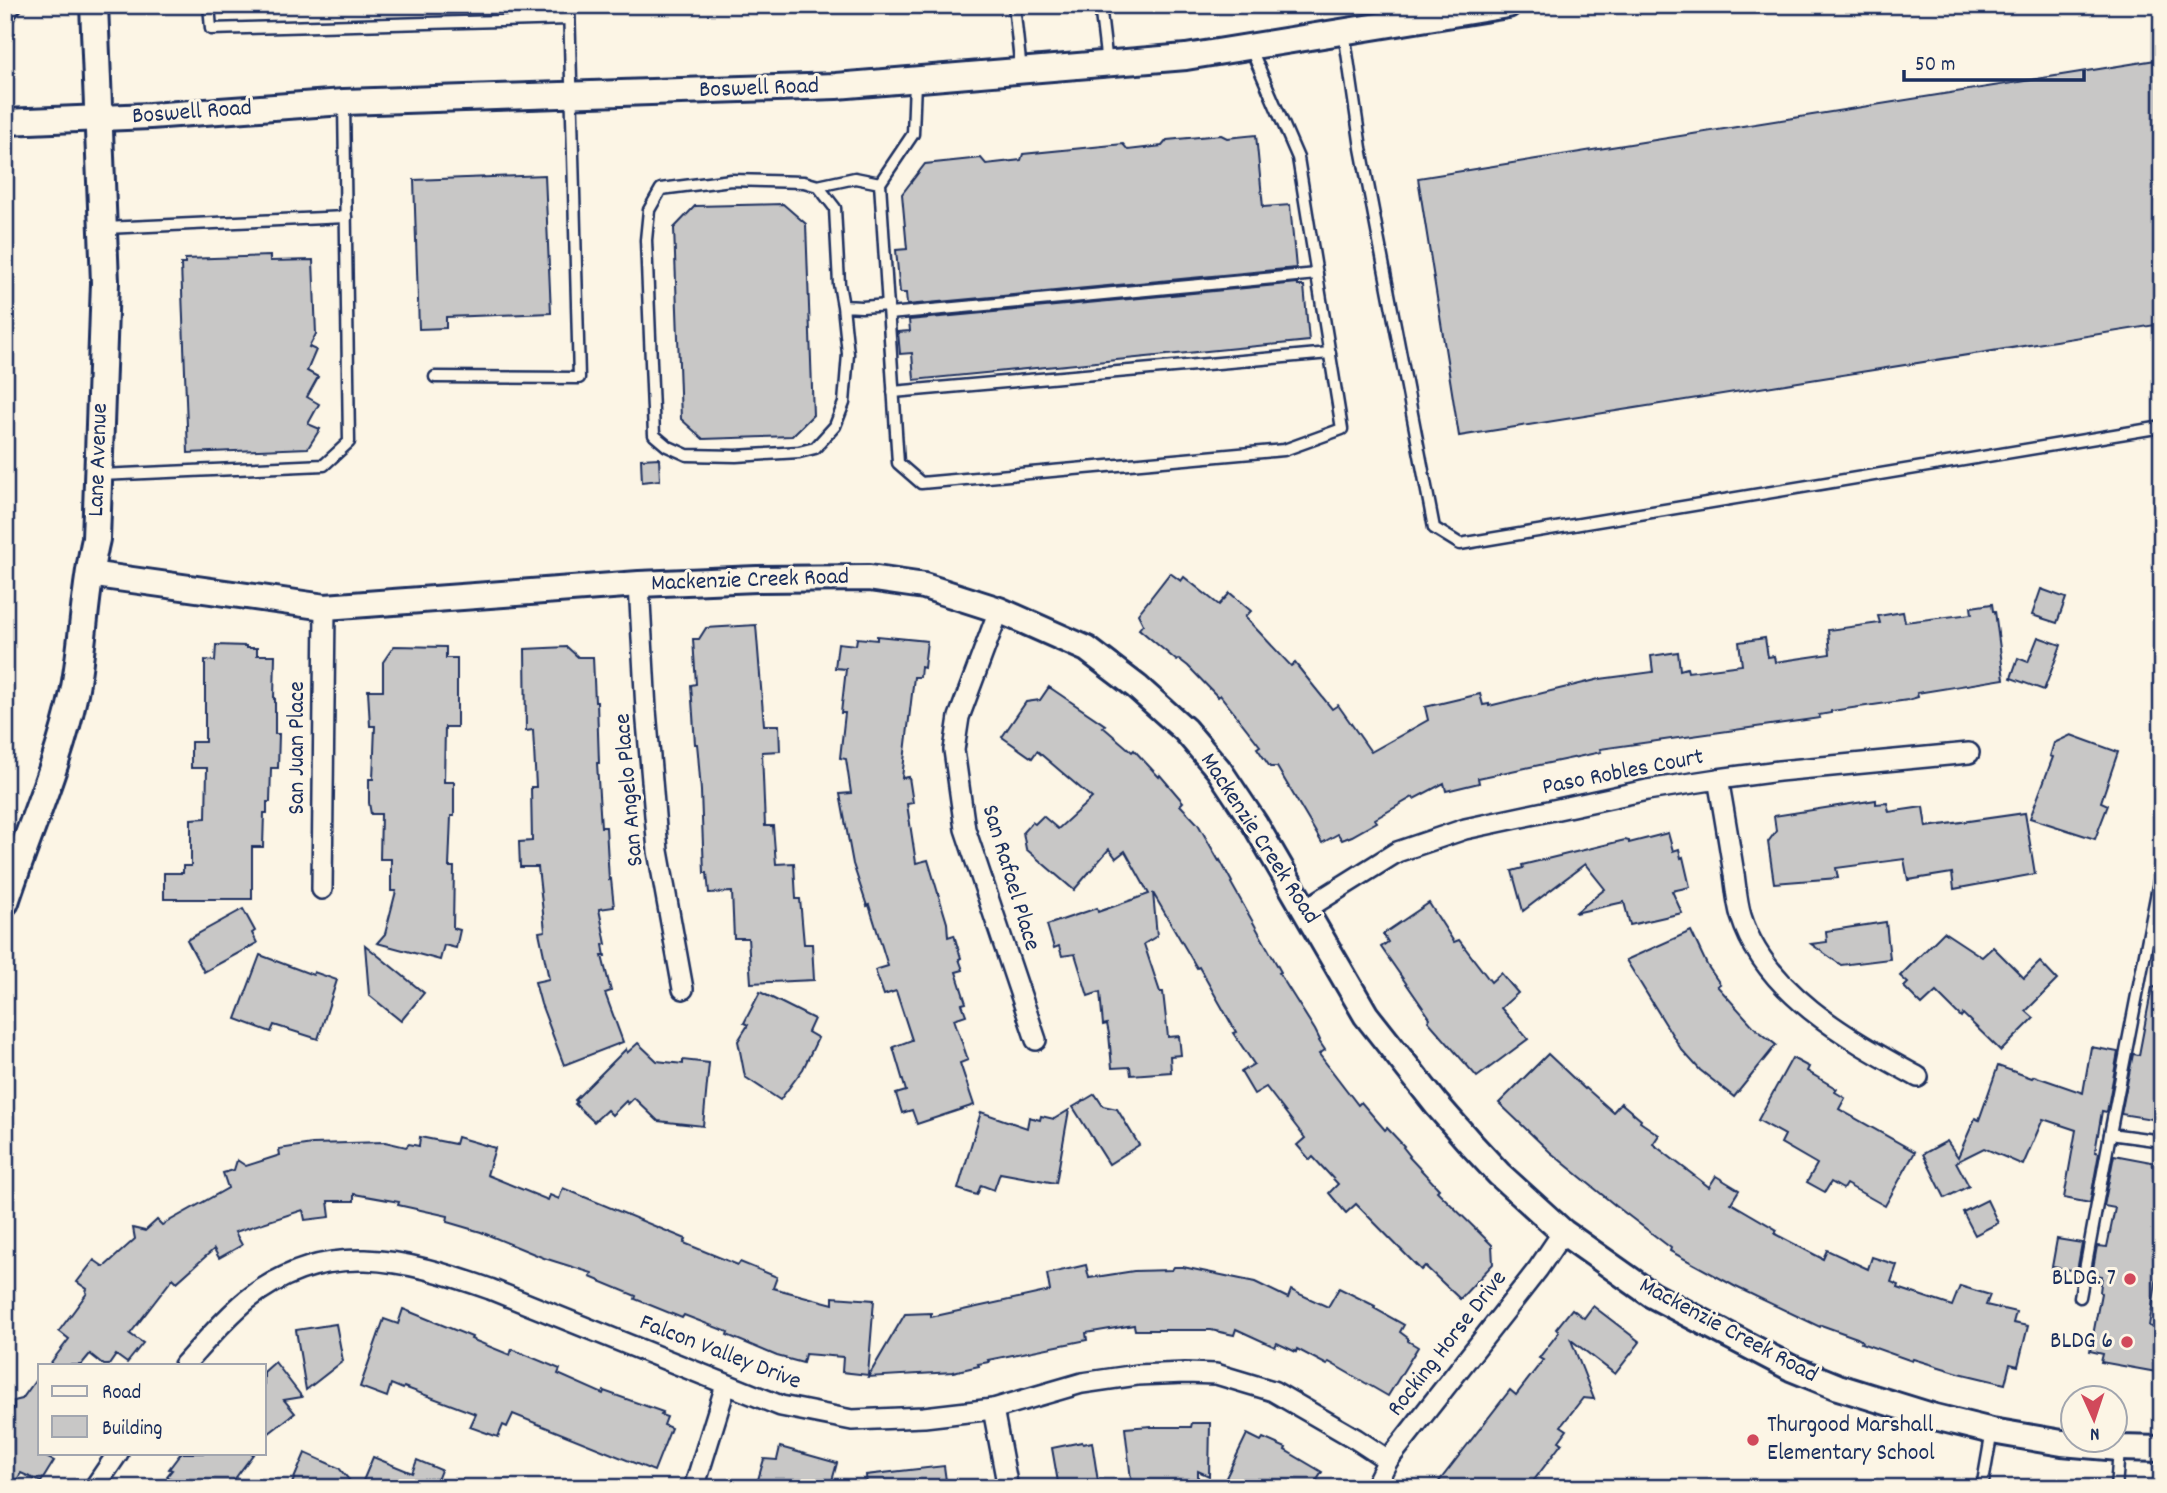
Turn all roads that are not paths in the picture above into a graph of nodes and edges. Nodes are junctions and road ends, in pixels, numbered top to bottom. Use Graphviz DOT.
graph roads {
  1 [pos="17,5"];
  2 [pos="94,5"];
  3 [pos="209,5"];
  4 [pos="569,5"];
  5 [pos="1014,5"];
  6 [pos="1100,5"];
  7 [pos="1508,5"];
  8 [pos="1465,9"];
  9 [pos="569,19"];
  10 [pos="5,20"];
  11 [pos="1344,32"];
  12 [pos="1250,47"];
  13 [pos="1107,64"];
  14 [pos="1021,71"];
  15 [pos="915,80"];
  16 [pos="572,94"];
  17 [pos="344,102"];
  18 [pos="99,118"];
  19 [pos="5,122"];
  20 [pos="880,183"];
  21 [pos="818,186"];
  22 [pos="346,217"];
  23 [pos="102,229"];
  24 [pos="1317,274"];
  25 [pos="843,306"];
  26 [pos="888,310"];
  27 [pos="1330,353"];
  28 [pos="435,377"];
  29 [pos="893,392"];
  30 [pos="2162,427"];
  31 [pos="99,475"];
  32 [pos="89,575"];
  33 [pos="639,584"];
  34 [pos="325,607"];
  35 [pos="999,610"];
  36 [pos="1969,753"];
  37 [pos="1718,779"];
  38 [pos="2162,866"];
  39 [pos="322,889"];
  40 [pos="5,902"];
  41 [pos="1306,909"];
  42 [pos="683,989"];
  43 [pos="1036,1040"];
  44 [pos="1918,1077"];
  45 [pos="2110,1134"];
  46 [pos="2162,1141"];
  47 [pos="1563,1232"];
  48 [pos="2080,1297"];
  49 [pos="185,1364"];
  50 [pos="726,1385"];
  51 [pos="993,1409"];
  52 [pos="1992,1431"];
  53 [pos="2058,1442"];
  54 [pos="2128,1448"];
  55 [pos="2162,1450"];
  56 [pos="117,1454"];
  57 [pos="2119,1454"];
  58 [pos="1388,1460"];
  59 [pos="94,1488"];
  60 [pos="694,1488"];
  61 [pos="1007,1488"];
  62 [pos="1374,1488"];
  63 [pos="1982,1488"];
  64 [pos="2116,1488"];
  1 -- 10 [label="lane"];
  2 -- 18 [label="main road, Lane Avenue"];
  3 -- 9 [label="lane"];
  4 -- 9 [label="lane"];
  5 -- 14 [label="lane"];
  6 -- 13 [label="lane"];
  7 -- 8 [label="street, Boswell Road"];
  8 -- 11 [label="street, Boswell Road"];
  9 -- 16 [label="lane"];
  11 -- 12 [label="street, Boswell Road"];
  11 -- 30 [label="lane"];
  12 -- 13 [label="street, Boswell Road"];
  12 -- 24 [label="lane"];
  13 -- 14 [label="street, Boswell Road"];
  14 -- 15 [label="street, Boswell Road"];
  15 -- 16 [label="street, Boswell Road"];
  15 -- 20 [label="lane"];
  16 -- 17 [label="street, Boswell Road"];
  16 -- 28 [label="lane"];
  17 -- 18 [label="street, Boswell Road"];
  17 -- 22 [label="lane"];
  18 -- 19 [label="street, Boswell Road"];
  18 -- 23 [label="main road, Lane Avenue"];
  20 -- 21 [label="lane"];
  20 -- 26 [label="lane"];
  21 -- 25 [label="lane"];
  21 -- 25 [label="lane"];
  22 -- 23 [label="lane"];
  22 -- 31 [label="lane"];
  23 -- 31 [label="main road, Lane Avenue"];
  24 -- 26 [label="lane"];
  24 -- 27 [label="lane"];
  25 -- 26 [label="lane"];
  26 -- 29 [label="lane"];
  27 -- 29 [label="lane"];
  27 -- 29 [label="lane"];
  31 -- 32 [label="main road, Lane Avenue"];
  32 -- 34 [label="street, Mackenzie Creek Road"];
  32 -- 40 [label="main road, Lane Avenue"];
  33 -- 34 [label="street, Mackenzie Creek Road"];
  33 -- 35 [label="street, Mackenzie Creek Road"];
  33 -- 42 [label="street, San Angelo Place"];
  34 -- 39 [label="street, San Juan Place"];
  35 -- 41 [label="street, Mackenzie Creek Road"];
  35 -- 43 [label="street, San Rafael Place"];
  36 -- 37 [label="street, Paso Robles Court"];
  37 -- 41 [label="street, Paso Robles Court"];
  37 -- 44 [label="street"];
  38 -- 45 [label="lane"];
  41 -- 47 [label="street, Mackenzie Creek Road"];
  45 -- 46 [label="lane"];
  45 -- 48 [label="lane"];
  47 -- 52 [label="street, Mackenzie Creek Road"];
  47 -- 58 [label="street, Rocking Horse Drive"];
  49 -- 50 [label="street, Falcon Valley Drive"];
  50 -- 51 [label="street, Falcon Valley Drive"];
  50 -- 60 [label="street"];
  51 -- 58 [label="street, Falcon Valley Drive"];
  51 -- 61 [label="street"];
  52 -- 53 [label="street, Mackenzie Creek Road"];
  52 -- 63 [label="lane"];
  54 -- 55 [label="street, Mackenzie Creek Road"];
  56 -- 59 [label="street"];
  57 -- 64 [label="lane"];
  58 -- 62 [label="street, Rocking Horse Drive"];
}
